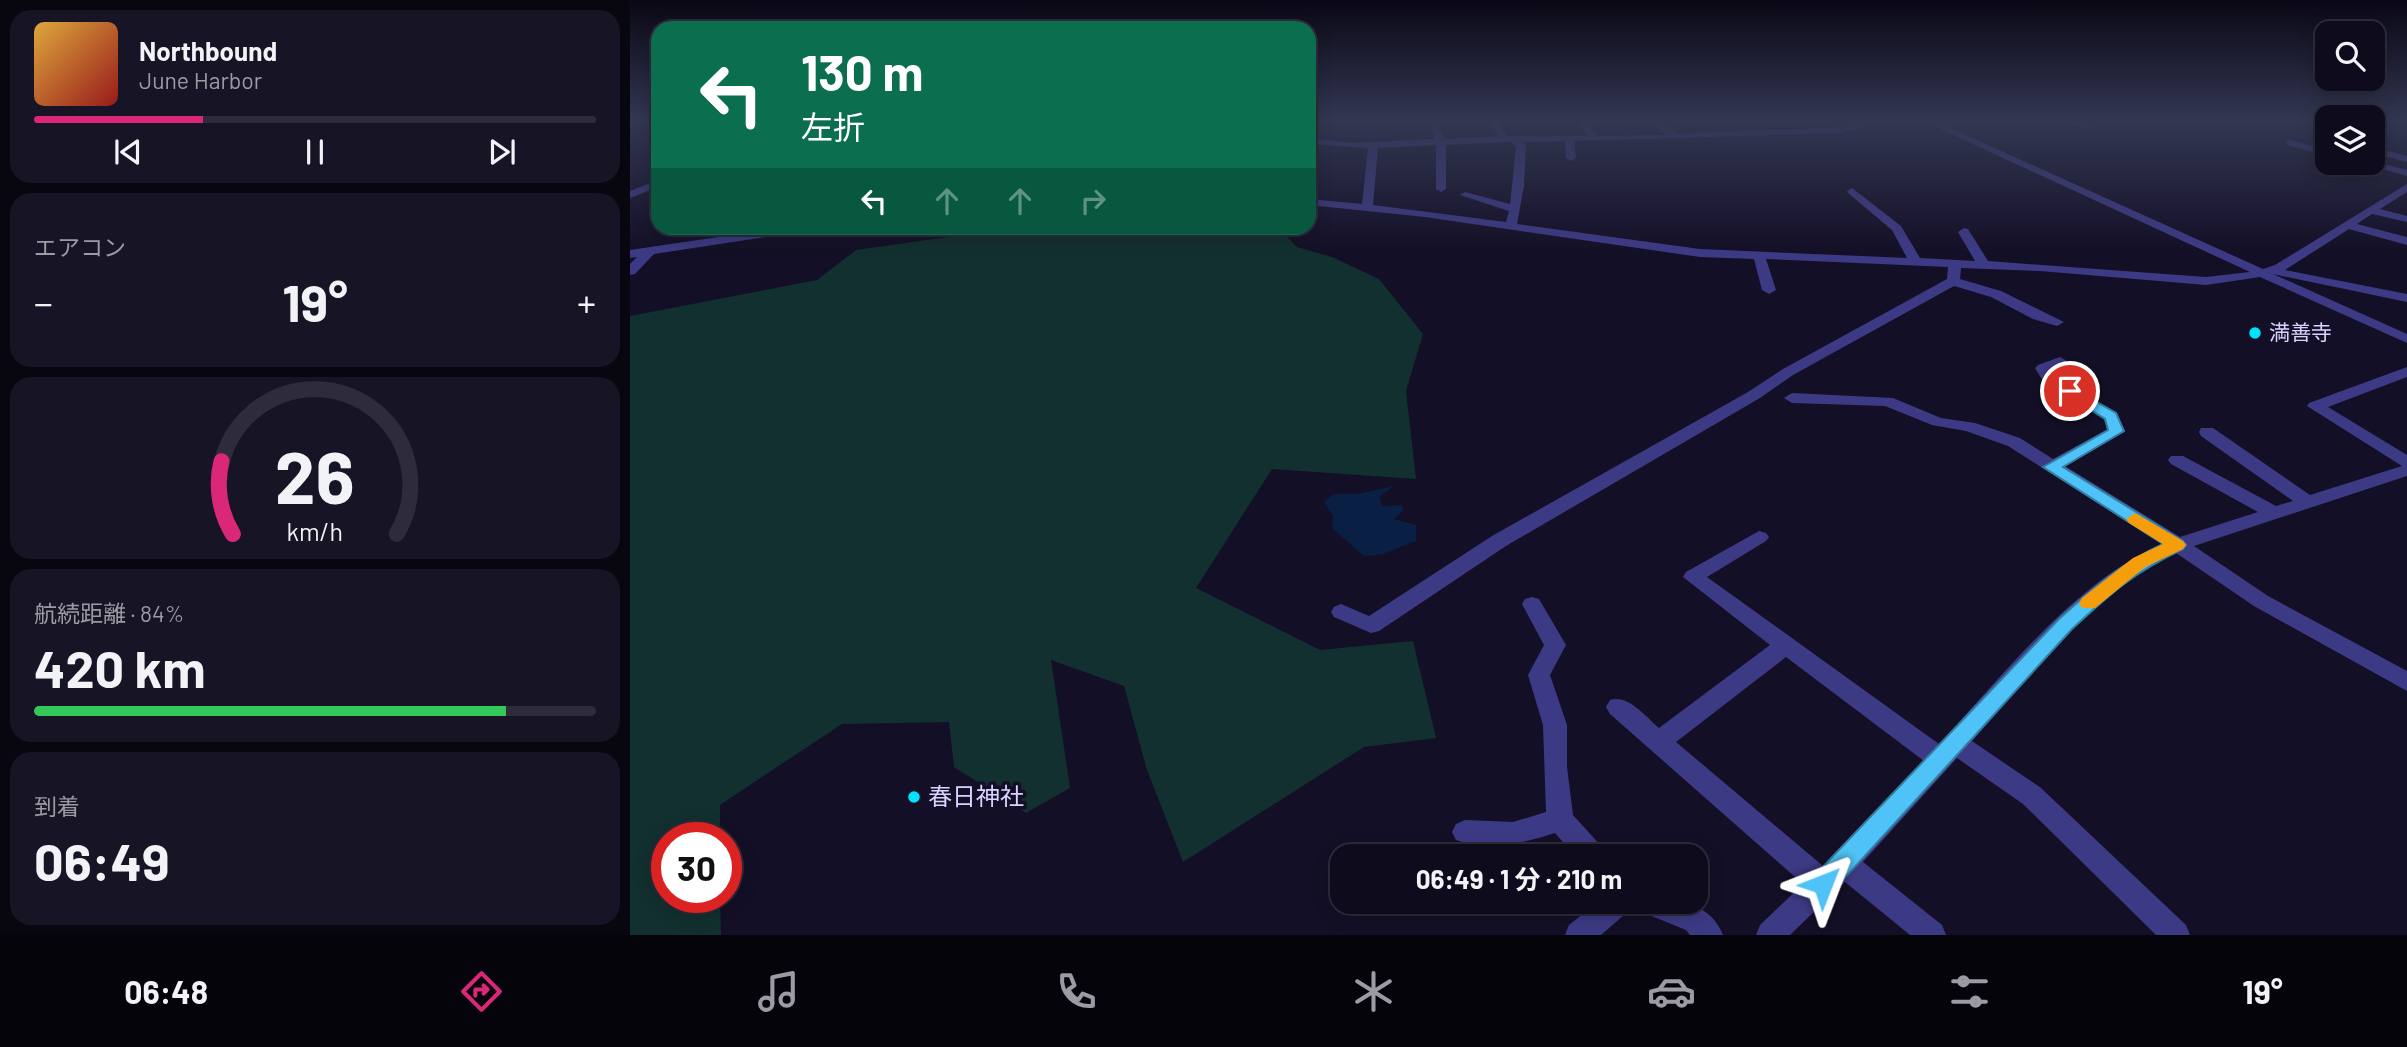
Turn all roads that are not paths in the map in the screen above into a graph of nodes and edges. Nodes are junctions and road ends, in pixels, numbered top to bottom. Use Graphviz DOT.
graph roads {
  1 [pos="1371,165"];
  2 [pos="1441,165"];
  3 [pos="1520,165"];
  4 [pos="2026,165"];
  5 [pos="2385,168"];
  6 [pos="2407,173"];
  7 [pos="651,186"];
  8 [pos="2407,187"];
  9 [pos="1441,189"];
  10 [pos="1852,191"];
  11 [pos="630,195"];
  12 [pos="1465,195"];
  13 [pos="1316,203"];
  14 [pos="1367,208"];
  15 [pos="1515,209"];
  16 [pos="2371,210"];
  17 [pos="2407,219"];
  18 [pos="2348,225"];
  19 [pos="1511,226"];
  20 [pos="1964,232"];
  21 [pos="754,235"];
  22 [pos="2407,240"];
  23 [pos="650,251"];
  24 [pos="630,254"];
  25 [pos="1759,256"];
  26 [pos="1916,262"];
  27 [pos="1955,264"];
  28 [pos="1984,265"];
  29 [pos="630,271"];
  30 [pos="2269,272"];
  31 [pos="1953,281"];
  32 [pos="1769,290"];
  33 [pos="2407,298"];
  34 [pos="2057,322"];
  35 [pos="2407,339"];
  36 [pos="2060,361"];
  37 [pos="2407,372"];
  38 [pos="1792,398"];
  39 [pos="2207,432"];
  40 [pos="2176,460"];
  41 [pos="2407,462"];
  42 [pos="2051,467"];
  43 [pos="2407,470"];
  44 [pos="2307,502"];
  45 [pos="2274,513"];
  46 [pos="1759,537"];
  47 [pos="2177,545"];
  48 [pos="1532,604"];
  49 [pos="1341,612"];
  50 [pos="1786,645"];
  51 [pos="2407,682"];
  52 [pos="1618,707"];
  53 [pos="1658,742"];
  54 [pos="1947,751"];
  55 [pos="1560,820"];
  56 [pos="1465,832"];
  57 [pos="1581,844"];
  58 [pos="1844,864"];
  59 [pos="1823,884"];
  60 [pos="1605,914"];
  61 [pos="1681,914"];
  62 [pos="1579,935"];
  63 [pos="1709,935"];
  64 [pos="1770,935"];
  65 [pos="1932,935"];
  66 [pos="2176,935"];
  1 -- 14 [label="street"];
  2 -- 9 [label="street"];
  3 -- 15 [label="street"];
  4 -- 30 [label="street"];
  5 -- 6 [label="street"];
  7 -- 11 [label="street"];
  8 -- 16 [label="street"];
  10 -- 26 [label="street"];
  12 -- 15 [label="street"];
  13 -- 14 [label="street"];
  14 -- 19 [label="street"];
  15 -- 19 [label="street"];
  16 -- 17 [label="street"];
  16 -- 18 [label="street"];
  18 -- 22 [label="street"];
  18 -- 30 [label="street"];
  19 -- 25 [label="street"];
  20 -- 28 [label="street"];
  21 -- 23 [label="street"];
  23 -- 24 [label="street"];
  23 -- 29 [label="street"];
  25 -- 26 [label="street"];
  25 -- 32 [label="street"];
  26 -- 27 [label="street"];
  27 -- 28 [label="street"];
  27 -- 31 [label="street"];
  28 -- 30 [label="street"];
  30 -- 33 [label="street"];
  30 -- 35 [label="street"];
  31 -- 34 [label="street"];
  31 -- 49 [label="street"];
  36 -- 42 [label="street"];
  37 -- 41 [label="street"];
  38 -- 42 [label="street"];
  39 -- 44 [label="street"];
  40 -- 45 [label="street"];
  42 -- 47 [label="street"];
  43 -- 44 [label="street"];
  44 -- 45 [label="street"];
  45 -- 47 [label="street"];
  46 -- 50 [label="street"];
  47 -- 51 [label="street"];
  47 -- 54 [label="street"];
  48 -- 55 [label="street"];
  50 -- 53 [label="street"];
  50 -- 54 [label="street"];
  52 -- 53 [label="street"];
  53 -- 59 [label="street"];
  54 -- 58 [label="street"];
  54 -- 66 [label="street"];
  55 -- 56 [label="street"];
  55 -- 57 [label="street"];
  58 -- 59 [label="street"];
  58 -- 65 [label="street"];
  59 -- 64 [label="street"];
  60 -- 62 [label="street"];
  61 -- 63 [label="street"];
}
